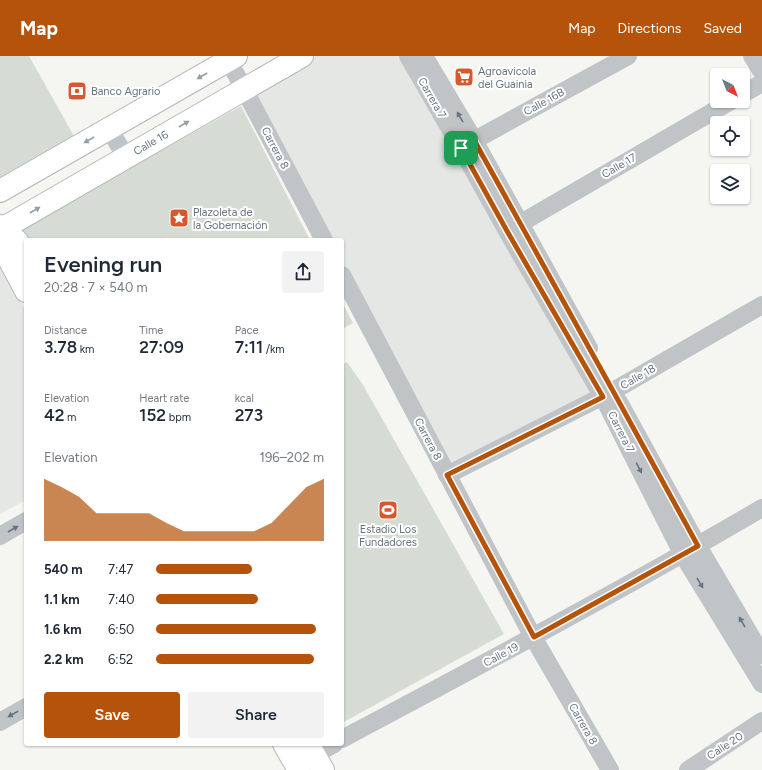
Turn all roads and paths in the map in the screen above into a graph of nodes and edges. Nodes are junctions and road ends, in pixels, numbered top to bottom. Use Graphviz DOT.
graph roads {
  1 [pos="302,56"];
  2 [pos="408,56"];
  3 [pos="424,56"];
  4 [pos="628,56"];
  5 [pos="752,56"];
  6 [pos="230,58"];
  7 [pos="762,72"];
  8 [pos="762,83"];
  9 [pos="244,89"];
  10 [pos="750,90"];
  11 [pos="719,108"];
  12 [pos="109,129"];
  13 [pos="467,144"];
  14 [pos="126,157"];
  15 [pos="0,191"];
  16 [pos="513,227"];
  17 [pos="1,228"];
  18 [pos="323,238"];
  19 [pos="24,253"];
  20 [pos="344,279"];
  21 [pos="24,287"];
  22 [pos="762,305"];
  23 [pos="608,394"];
  24 [pos="447,475"];
  25 [pos="762,508"];
  26 [pos="24,522"];
  27 [pos="0,536"];
  28 [pos="690,550"];
  29 [pos="534,637"];
  30 [pos="762,655"];
  31 [pos="762,684"];
  32 [pos="24,708"];
  33 [pos="762,721"];
  34 [pos="0,722"];
  35 [pos="344,739"];
  36 [pos="286,746"];
  37 [pos="331,746"];
  38 [pos="305,762"];
  39 [pos="610,770"];
  40 [pos="688,770"];
  1 -- 9 [label="street, Calle 16"];
  2 -- 13 [label="street, Carrera 7"];
  13 -- 3 [label="street, Carrera 7, one-way"];
  4 -- 13 [label="street, Calle 16B"];
  5 -- 7 [label="street"];
  6 -- 9 [label="street, Carrera 8"];
  6 -- 12 [label="street, one-way"];
  8 -- 10 [label="street"];
  14 -- 9 [label="street, Calle 16, one-way"];
  9 -- 18 [label="street, Carrera 8"];
  11 -- 16 [label="street, Calle 17"];
  12 -- 14 [label="street"];
  12 -- 15 [label="street, one-way"];
  13 -- 16 [label="street, Carrera 7"];
  17 -- 14 [label="street, Calle 16, one-way"];
  16 -- 23 [label="street, Carrera 7"];
  17 -- 19 [label="street"];
  17 -- 21 [label="street"];
  20 -- 24 [label="street, Carrera 8"];
  22 -- 23 [label="street, Calle 18"];
  23 -- 24 [label="street, Calle 18"];
  23 -- 28 [label="street, Carrera 7"];
  24 -- 29 [label="street, Carrera 8"];
  25 -- 28 [label="street, Calle 19"];
  27 -- 26 [label="street, one-way"];
  28 -- 29 [label="street, Calle 19"];
  30 -- 28 [label="street, Carrera 7, one-way"];
  28 -- 31 [label="street, Carrera 7, one-way"];
  29 -- 35 [label="street, Calle 19"];
  29 -- 39 [label="street, Carrera 8"];
  32 -- 34 [label="street, one-way"];
  33 -- 40 [label="street, Calle 20"];
  36 -- 38 [label="street"];
  37 -- 38 [label="street"];
}
